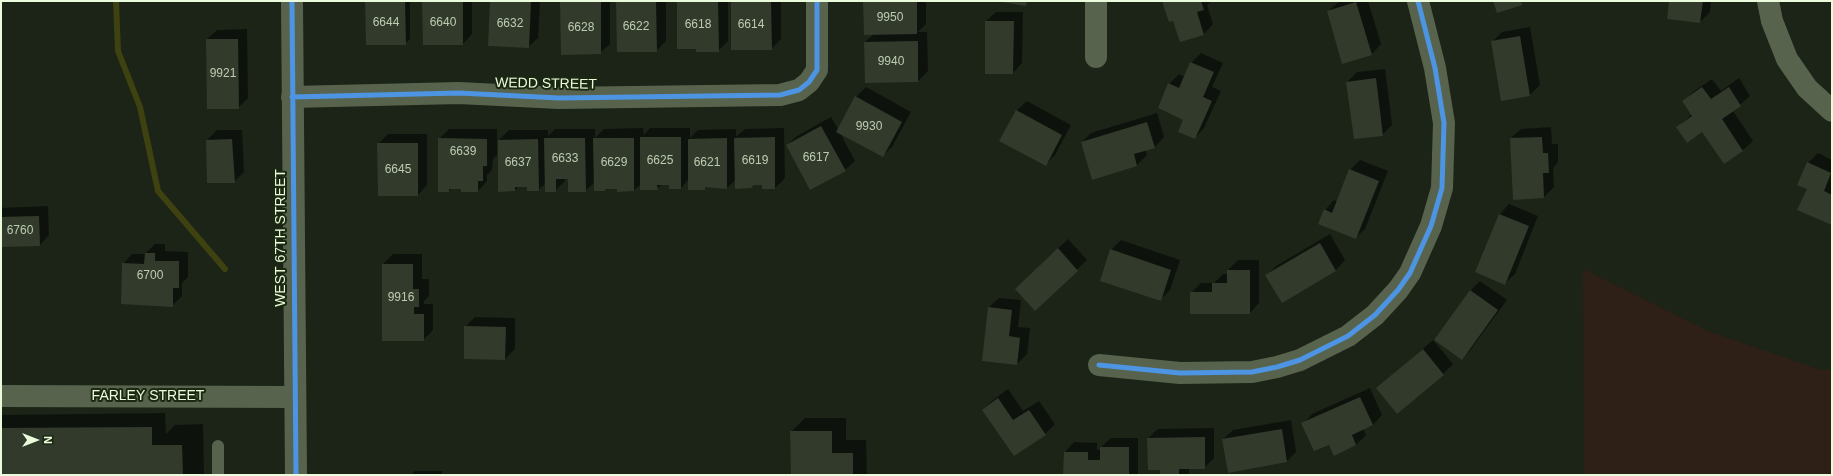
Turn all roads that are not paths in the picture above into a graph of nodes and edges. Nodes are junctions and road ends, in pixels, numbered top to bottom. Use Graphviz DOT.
graph roads {
  1 [pos="292,1"];
  2 [pos="817,1"];
  3 [pos="1096,1"];
  4 [pos="1418,1"];
  5 [pos="1768,1"];
  6 [pos="1096,57"];
  7 [pos="292,97"];
  8 [pos="1832,111"];
  9 [pos="1099,365"];
  10 [pos="1,396"];
  11 [pos="294,397"];
  12 [pos="218,446"];
  13 [pos="218,475"];
  14 [pos="296,475"];
  1 -- 7 [label="street, WEST 67TH STREET"];
  2 -- 7 [label="street, WEDD STREET"];
  3 -- 6 [label="street"];
  4 -- 9 [label="street"];
  5 -- 8 [label="street"];
  7 -- 11 [label="street, WEST 67TH STREET"];
  10 -- 11 [label="street, FARLEY STREET"];
  11 -- 14 [label="street, WEST 67TH STREET"];
  12 -- 13 [label="lane"];
}
